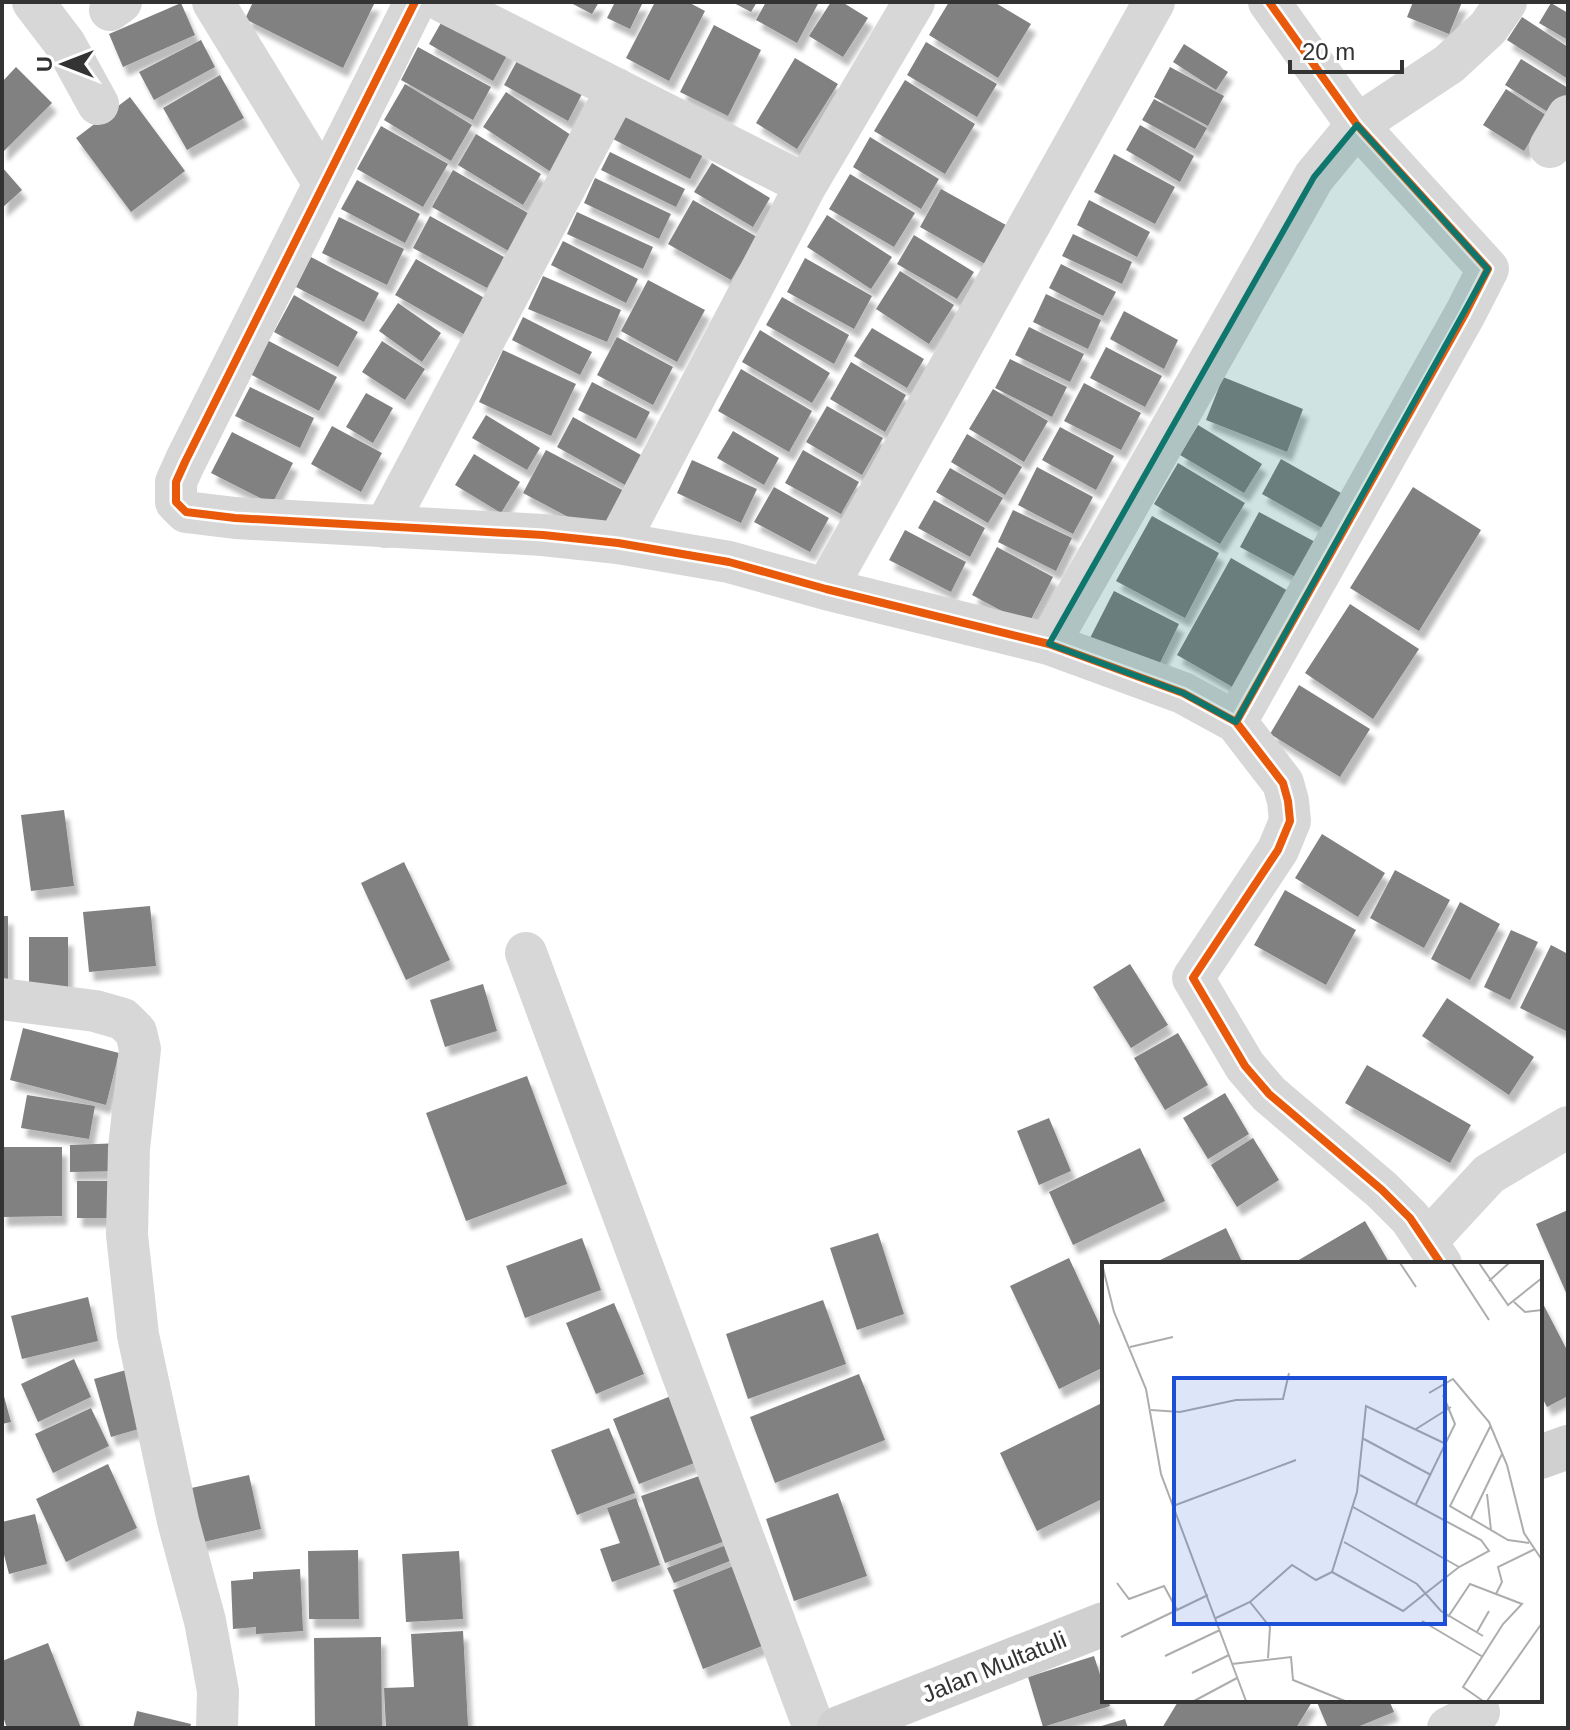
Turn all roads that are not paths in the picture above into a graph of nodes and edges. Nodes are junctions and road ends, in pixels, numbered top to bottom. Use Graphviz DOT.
graph roads {
  1 [pos="33,2"];
  2 [pos="213,2"];
  3 [pos="415,2"];
  4 [pos="444,2"];
  5 [pos="914,2"];
  6 [pos="1154,2"];
  7 [pos="1269,2"];
  8 [pos="1506,2"];
  9 [pos="617,89"];
  10 [pos="98,104"];
  11 [pos="1357,125"];
  12 [pos="324,184"];
  13 [pos="806,185"];
  14 [pos="385,527"];
  15 [pos="618,543"];
  16 [pos="826,589"];
  17 [pos="1049,644"];
  18 [pos="1236,722"];
  19 [pos="526,953"];
  20 [pos="2,999"];
  21 [pos="1568,1127"];
  22 [pos="1434,1252"];
  23 [pos="1568,1447"];
  24 [pos="1542,1456"];
  25 [pos="1102,1625"];
  26 [pos="217,1728"];
  27 [pos="814,1728"];
  28 [pos="839,1728"];
  1 -- 10 [label="street"];
  2 -- 12 [label="street"];
  3 -- 12 [label="street"];
  4 -- 9 [label="street"];
  5 -- 13 [label="street"];
  6 -- 16 [label="street"];
  7 -- 11 [label="street"];
  8 -- 11 [label="street"];
  9 -- 13 [label="street"];
  9 -- 14 [label="street"];
  11 -- 17 [label="street"];
  11 -- 18 [label="street"];
  12 -- 14 [label="street"];
  13 -- 15 [label="street"];
  14 -- 15 [label="street"];
  15 -- 16 [label="street"];
  16 -- 17 [label="street"];
  17 -- 18 [label="street"];
  18 -- 22 [label="street"];
  19 -- 27 [label="street"];
  20 -- 26 [label="street"];
  21 -- 22 [label="street"];
  23 -- 24 [label="main road"];
  25 -- 28 [label="main road, Jalan Multatuli"];
}
